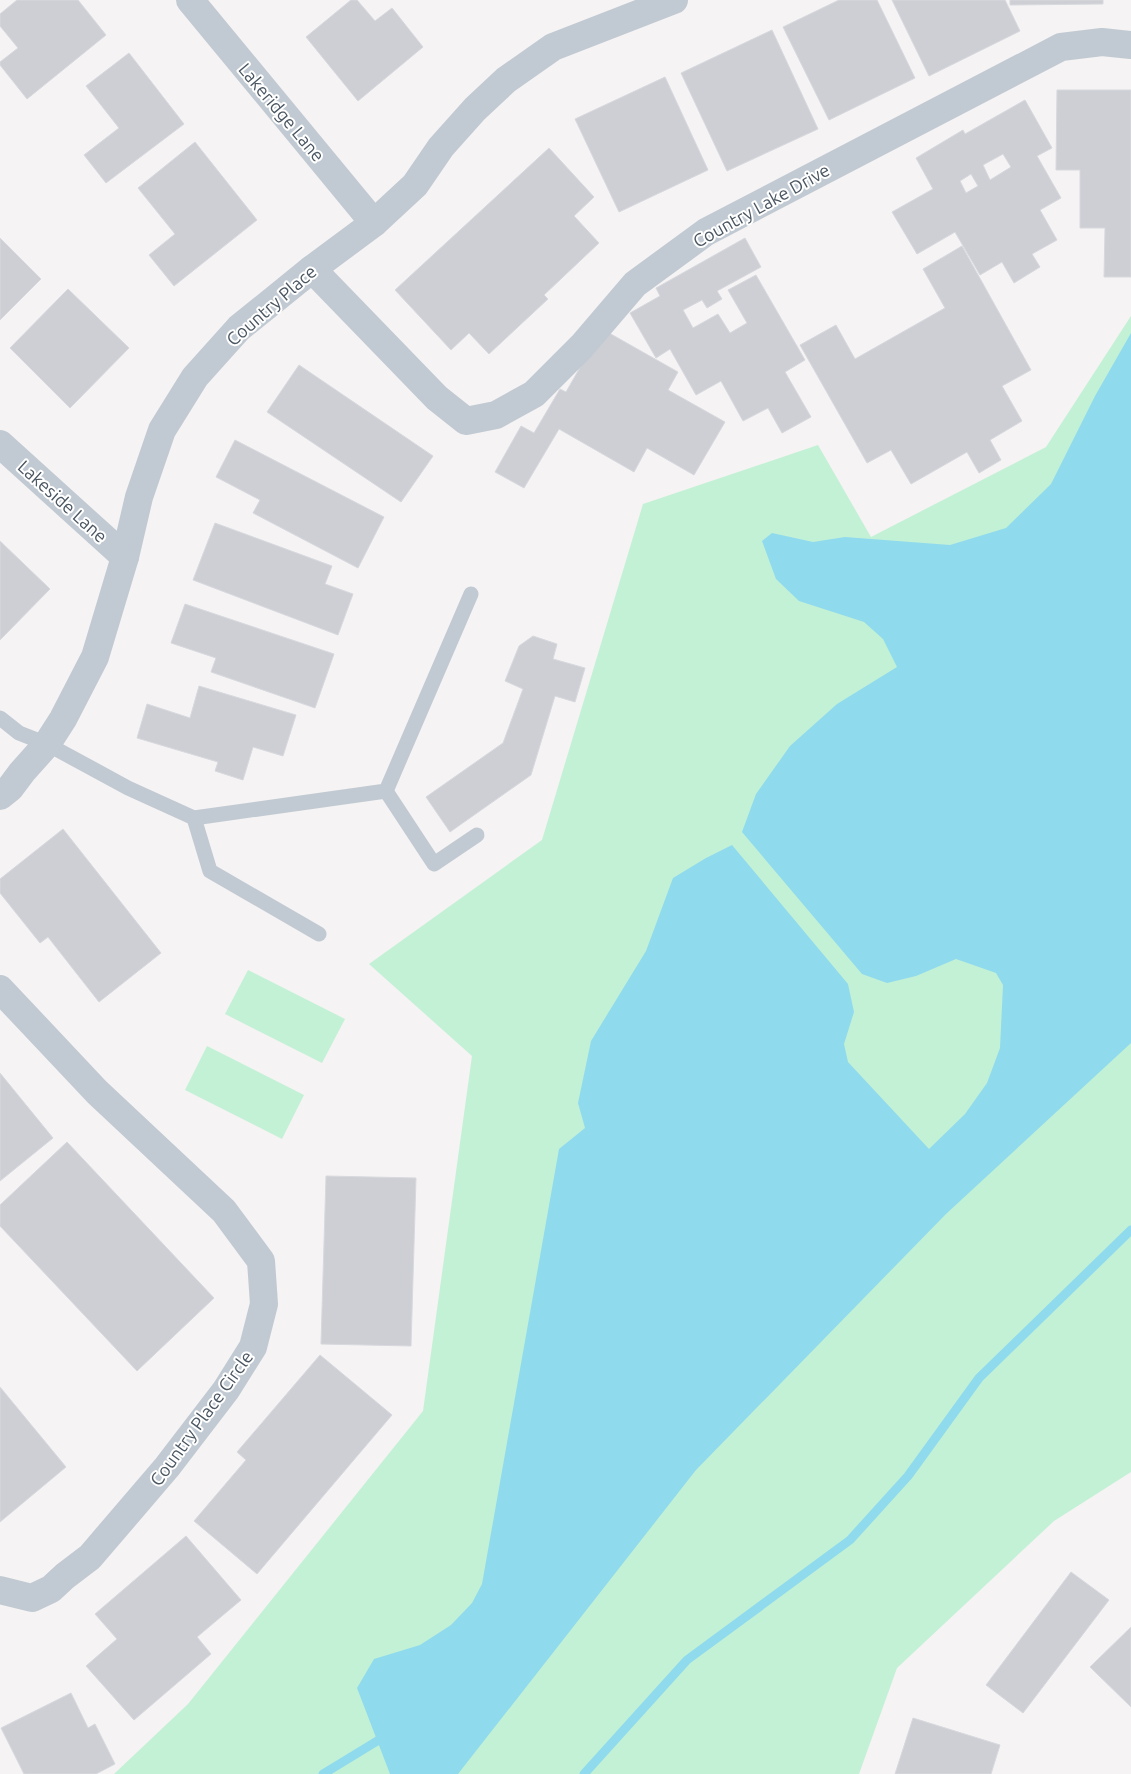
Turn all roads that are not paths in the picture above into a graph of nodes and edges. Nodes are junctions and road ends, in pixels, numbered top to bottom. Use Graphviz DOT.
graph roads {
  1 [pos="190,0"];
  2 [pos="674,0"];
  3 [pos="1131,45"];
  4 [pos="374,223"];
  5 [pos="312,269"];
  6 [pos="0,444"];
  7 [pos="126,557"];
  8 [pos="471,594"];
  9 [pos="0,718"];
  10 [pos="47,744"];
  11 [pos="386,791"];
  12 [pos="0,796"];
  13 [pos="194,818"];
  14 [pos="476,835"];
  15 [pos="319,934"];
  16 [pos="0,989"];
  17 [pos="0,1590"];
  1 -- 4 [label="street, Lakeridge Lane"];
  2 -- 4 [label="street, Country Place"];
  3 -- 5 [label="street, Country Lake Drive"];
  4 -- 5 [label="street, Country Place"];
  5 -- 7 [label="street, Country Place"];
  6 -- 7 [label="street, Lakeside Lane"];
  7 -- 10 [label="street, Country Place"];
  8 -- 11 [label="lane"];
  9 -- 10 [label="lane"];
  10 -- 12 [label="street, Country Place"];
  10 -- 13 [label="lane"];
  11 -- 13 [label="lane"];
  11 -- 14 [label="lane"];
  13 -- 15 [label="lane"];
  16 -- 17 [label="street, Country Place Circle"];
}
